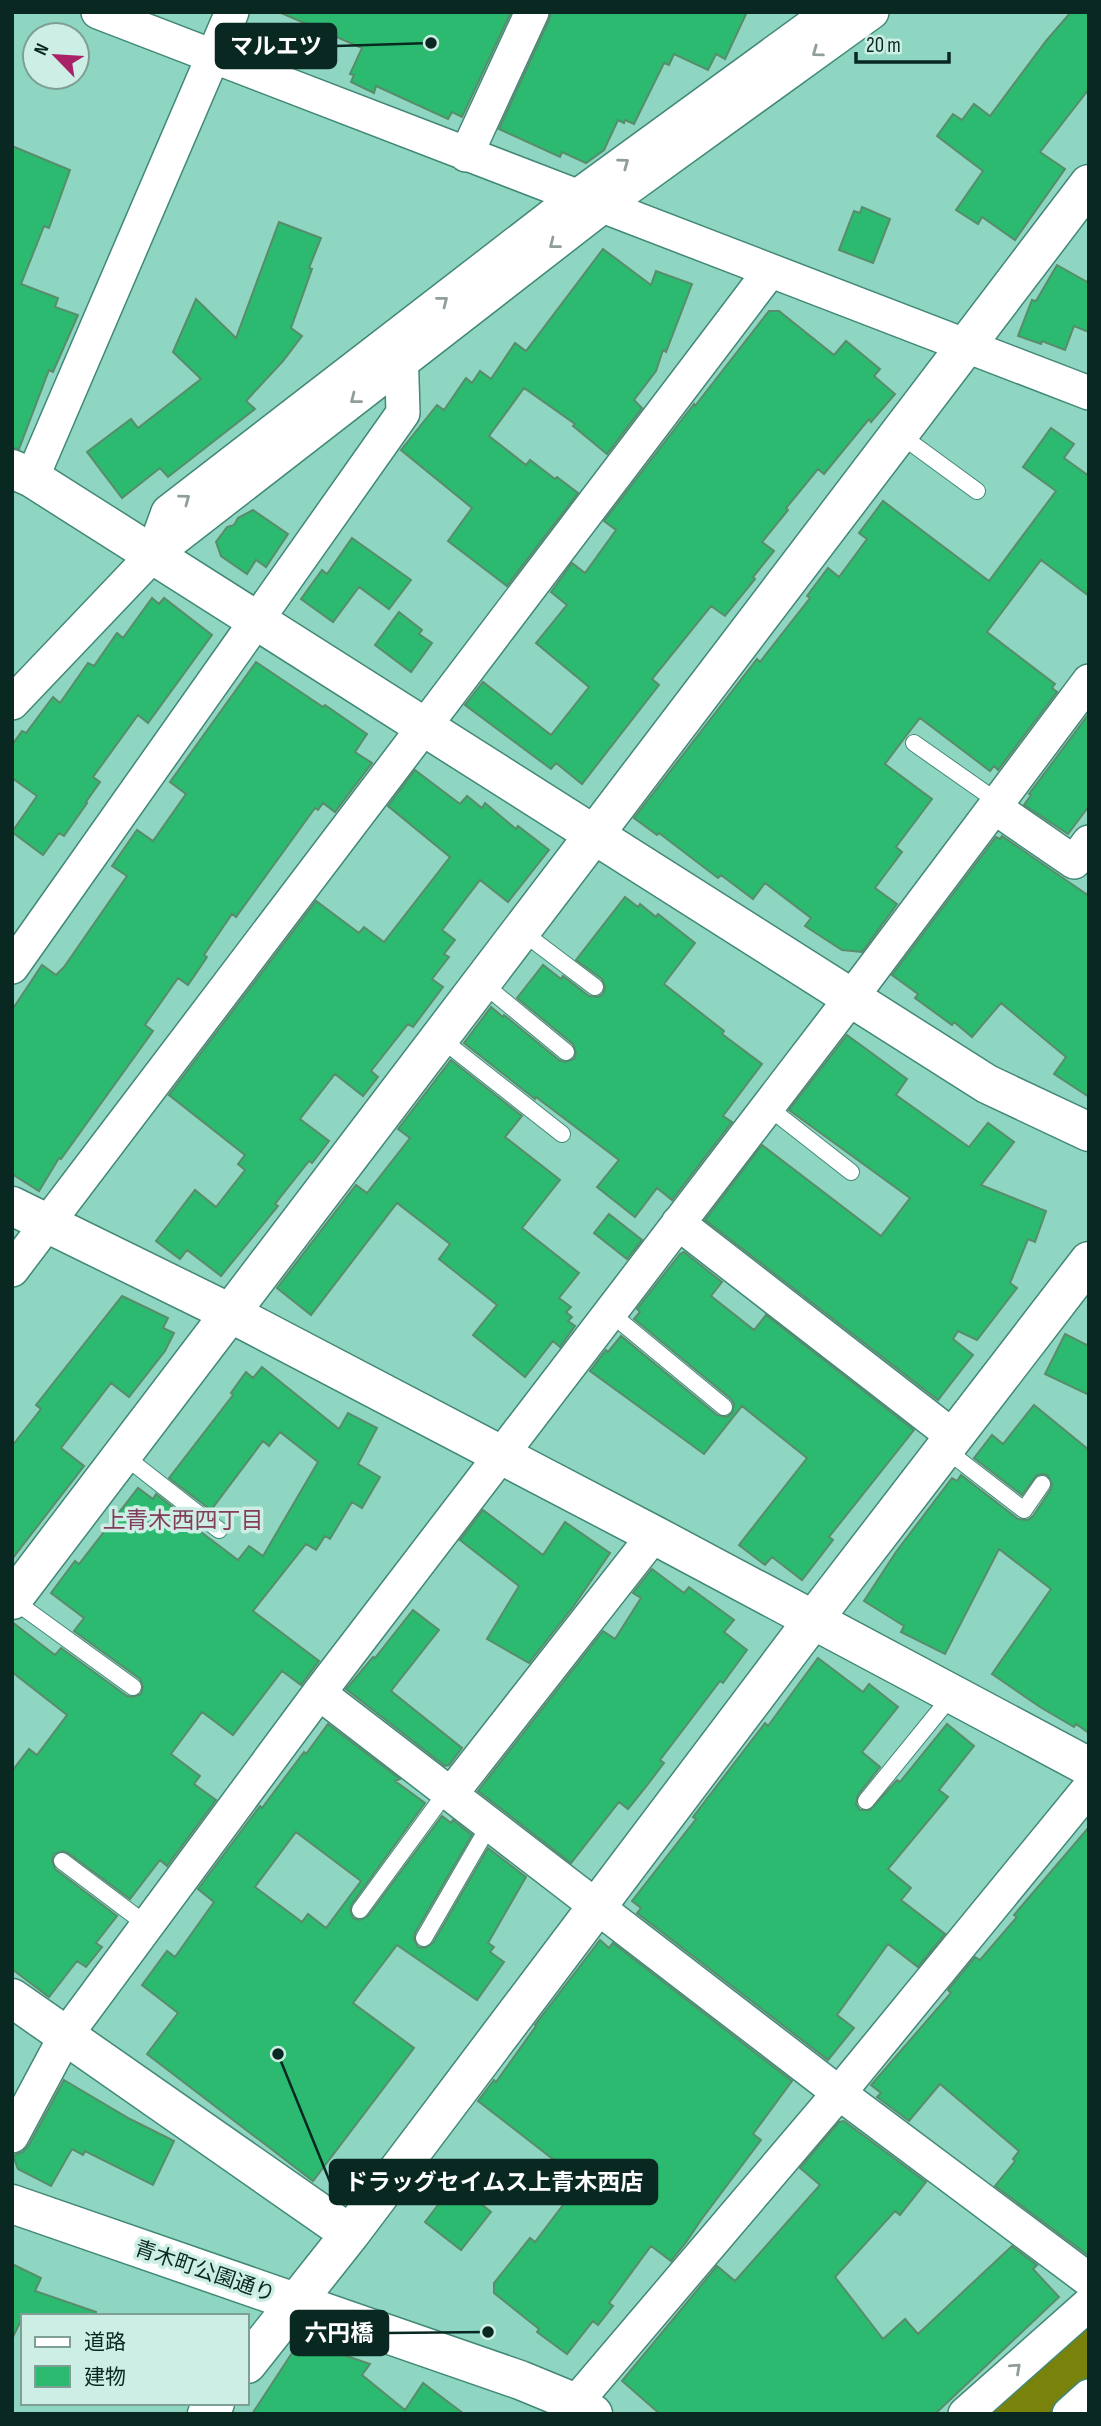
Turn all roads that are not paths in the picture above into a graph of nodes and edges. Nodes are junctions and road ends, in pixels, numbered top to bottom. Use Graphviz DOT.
graph roads {
  1 [pos="97,12"];
  2 [pos="232,12"];
  3 [pos="532,12"];
  4 [pos="830,12"];
  5 [pos="872,12"];
  6 [pos="212,57"];
  7 [pos="466,155"];
  8 [pos="1089,184"];
  9 [pos="589,202"];
  10 [pos="770,271"];
  11 [pos="965,346"];
  12 [pos="401,348"];
  13 [pos="1089,393"];
  14 [pos="899,434"];
  15 [pos="22,474"];
  16 [pos="977,491"];
  17 [pos="152,556"];
  18 [pos="257,621"];
  19 [pos="1089,681"];
  20 [pos="12,703"];
  21 [pos="425,728"];
  22 [pos="914,743"];
  23 [pos="996,805"];
  24 [pos="593,835"];
  25 [pos="1089,842"];
  26 [pos="521,930"];
  27 [pos="12,967"];
  28 [pos="481,982"];
  29 [pos="595,987"];
  30 [pos="851,998"];
  31 [pos="440,1037"];
  32 [pos="566,1052"];
  33 [pos="768,1107"];
  34 [pos="1089,1132"];
  35 [pos="562,1134"];
  36 [pos="851,1172"];
  37 [pos="12,1206"];
  38 [pos="678,1223"];
  39 [pos="47,1224"];
  40 [pos="1089,1261"];
  41 [pos="12,1270"];
  42 [pos="609,1312"];
  43 [pos="230,1313"];
  44 [pos="724,1408"];
  45 [pos="949,1443"];
  46 [pos="122,1455"];
  47 [pos="502,1456"];
  48 [pos="1042,1484"];
  49 [pos="219,1530"];
  50 [pos="654,1535"];
  51 [pos="13,1600"];
  52 [pos="813,1620"];
  53 [pos="133,1687"];
  54 [pos="318,1693"];
  55 [pos="953,1694"];
  56 [pos="1089,1767"];
  57 [pos="1089,1788"];
  58 [pos="449,1793"];
  59 [pos="866,1801"];
  60 [pos="490,1824"];
  61 [pos="62,1861"];
  62 [pos="598,1906"];
  63 [pos="360,1910"];
  64 [pos="147,1925"];
  65 [pos="425,1938"];
  66 [pos="12,1998"];
  67 [pos="66,2035"];
  68 [pos="839,2093"];
  69 [pos="12,2136"];
  70 [pos="12,2204"];
  71 [pos="350,2234"];
  72 [pos="1089,2280"];
  73 [pos="295,2303"];
  74 [pos="1089,2304"];
  75 [pos="248,2363"];
  76 [pos="1089,2396"];
  77 [pos="579,2410"];
  78 [pos="965,2414"];
  79 [pos="1069,2414"];
  1 -- 6 [label="street"];
  2 -- 6 [label="street"];
  3 -- 7 [label="street"];
  9 -- 4 [label="street, one-way"];
  5 -- 9 [label="street, one-way"];
  6 -- 7 [label="street"];
  6 -- 15 [label="street"];
  7 -- 9 [label="street"];
  8 -- 11 [label="street"];
  9 -- 10 [label="street"];
  9 -- 12 [label="street"];
  10 -- 11 [label="street"];
  10 -- 21 [label="street"];
  11 -- 13 [label="street"];
  11 -- 14 [label="street"];
  12 -- 17 [label="street"];
  12 -- 18 [label="street"];
  14 -- 16 [label="lane"];
  14 -- 24 [label="street"];
  15 -- 17 [label="street"];
  17 -- 18 [label="street"];
  17 -- 20 [label="street"];
  18 -- 21 [label="street"];
  18 -- 27 [label="street"];
  19 -- 23 [label="street"];
  21 -- 24 [label="street"];
  21 -- 39 [label="street"];
  22 -- 23 [label="lane"];
  23 -- 25 [label="street"];
  23 -- 30 [label="street"];
  24 -- 26 [label="street"];
  24 -- 30 [label="street"];
  26 -- 28 [label="street"];
  26 -- 29 [label="lane"];
  28 -- 31 [label="street"];
  28 -- 32 [label="lane"];
  30 -- 33 [label="street"];
  30 -- 34 [label="street"];
  31 -- 35 [label="lane"];
  31 -- 43 [label="street"];
  33 -- 36 [label="lane"];
  33 -- 38 [label="street"];
  37 -- 39 [label="street"];
  38 -- 42 [label="street"];
  38 -- 45 [label="street"];
  39 -- 41 [label="street"];
  39 -- 43 [label="street"];
  40 -- 45 [label="street"];
  42 -- 44 [label="lane"];
  42 -- 47 [label="street"];
  43 -- 46 [label="street"];
  43 -- 47 [label="street"];
  45 -- 48 [label="lane"];
  45 -- 52 [label="street"];
  46 -- 49 [label="lane"];
  46 -- 51 [label="street"];
  47 -- 50 [label="street"];
  47 -- 54 [label="street"];
  50 -- 52 [label="street"];
  50 -- 58 [label="street"];
  51 -- 53 [label="lane"];
  52 -- 55 [label="street"];
  52 -- 62 [label="street"];
  54 -- 58 [label="street"];
  54 -- 64 [label="street"];
  55 -- 56 [label="street"];
  55 -- 59 [label="lane"];
  57 -- 68 [label="street"];
  58 -- 60 [label="street"];
  58 -- 63 [label="lane"];
  60 -- 62 [label="street"];
  60 -- 65 [label="lane"];
  61 -- 64 [label="lane"];
  62 -- 68 [label="street"];
  62 -- 71 [label="street"];
  64 -- 67 [label="street"];
  66 -- 67 [label="street"];
  67 -- 69 [label="street"];
  67 -- 71 [label="street"];
  68 -- 72 [label="street"];
  68 -- 77 [label="street"];
  70 -- 73 [label="street, 青木町公園通り"];
  71 -- 73 [label="street"];
  73 -- 75 [label="street"];
  73 -- 77 [label="street, 青木町公園通り"];
  78 -- 74 [label="street, one-way"];
  76 -- 79 [label="street"];
}
